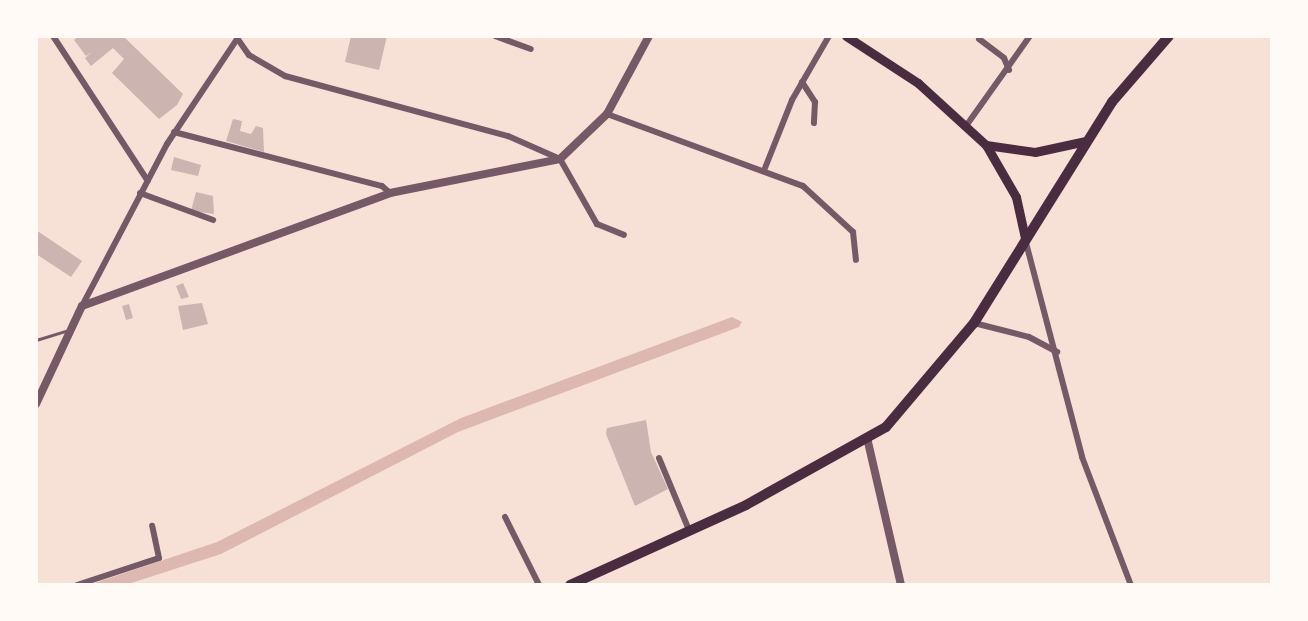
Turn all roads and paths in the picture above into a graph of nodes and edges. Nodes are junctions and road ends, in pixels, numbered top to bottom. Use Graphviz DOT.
graph roads {
  1 [pos="53,36"];
  2 [pos="495,36"];
  3 [pos="649,36"];
  4 [pos="829,36"];
  5 [pos="846,36"];
  6 [pos="1030,36"];
  7 [pos="1169,36"];
  8 [pos="238,37"];
  9 [pos="979,39"];
  10 [pos="531,48"];
  11 [pos="1009,70"];
  12 [pos="802,82"];
  13 [pos="607,114"];
  14 [pos="814,123"];
  15 [pos="966,126"];
  16 [pos="174,132"];
  17 [pos="1086,141"];
  18 [pos="986,145"];
  19 [pos="560,159"];
  20 [pos="765,168"];
  21 [pos="148,181"];
  22 [pos="140,193"];
  23 [pos="390,193"];
  24 [pos="213,220"];
  25 [pos="624,235"];
  26 [pos="1025,238"];
  27 [pos="856,260"];
  28 [pos="82,306"];
  29 [pos="974,323"];
  30 [pos="66,331"];
  31 [pos="36,340"];
  32 [pos="1057,352"];
  33 [pos="36,404"];
  34 [pos="868,442"];
  35 [pos="659,458"];
  36 [pos="505,517"];
  37 [pos="152,526"];
  38 [pos="689,530"];
  39 [pos="77,585"];
  40 [pos="539,585"];
  41 [pos="570,585"];
  42 [pos="901,585"];
  43 [pos="1131,585"];
  1 -- 21 [label="street"];
  2 -- 10 [label="street"];
  3 -- 13 [label="street"];
  4 -- 12 [label="street"];
  5 -- 15 [label="main road"];
  6 -- 11 [label="street"];
  7 -- 17 [label="main road"];
  8 -- 16 [label="street"];
  8 -- 19 [label="street"];
  9 -- 11 [label="street"];
  11 -- 15 [label="street"];
  12 -- 14 [label="street"];
  12 -- 20 [label="street"];
  13 -- 19 [label="street"];
  13 -- 20 [label="street"];
  15 -- 18 [label="main road"];
  16 -- 21 [label="street"];
  16 -- 23 [label="street"];
  17 -- 18 [label="main road"];
  17 -- 26 [label="main road"];
  18 -- 26 [label="main road"];
  19 -- 23 [label="street"];
  19 -- 25 [label="street"];
  20 -- 27 [label="street"];
  21 -- 22 [label="street"];
  22 -- 24 [label="street"];
  22 -- 28 [label="street"];
  23 -- 28 [label="street"];
  26 -- 29 [label="main road"];
  26 -- 32 [label="street"];
  28 -- 30 [label="street"];
  29 -- 32 [label="street"];
  29 -- 34 [label="main road"];
  30 -- 31 [label="lane"];
  30 -- 33 [label="street"];
  32 -- 43 [label="street"];
  34 -- 38 [label="main road"];
  34 -- 42 [label="street"];
  35 -- 38 [label="street"];
  36 -- 40 [label="street"];
  37 -- 39 [label="street"];
  38 -- 41 [label="main road"];
}
